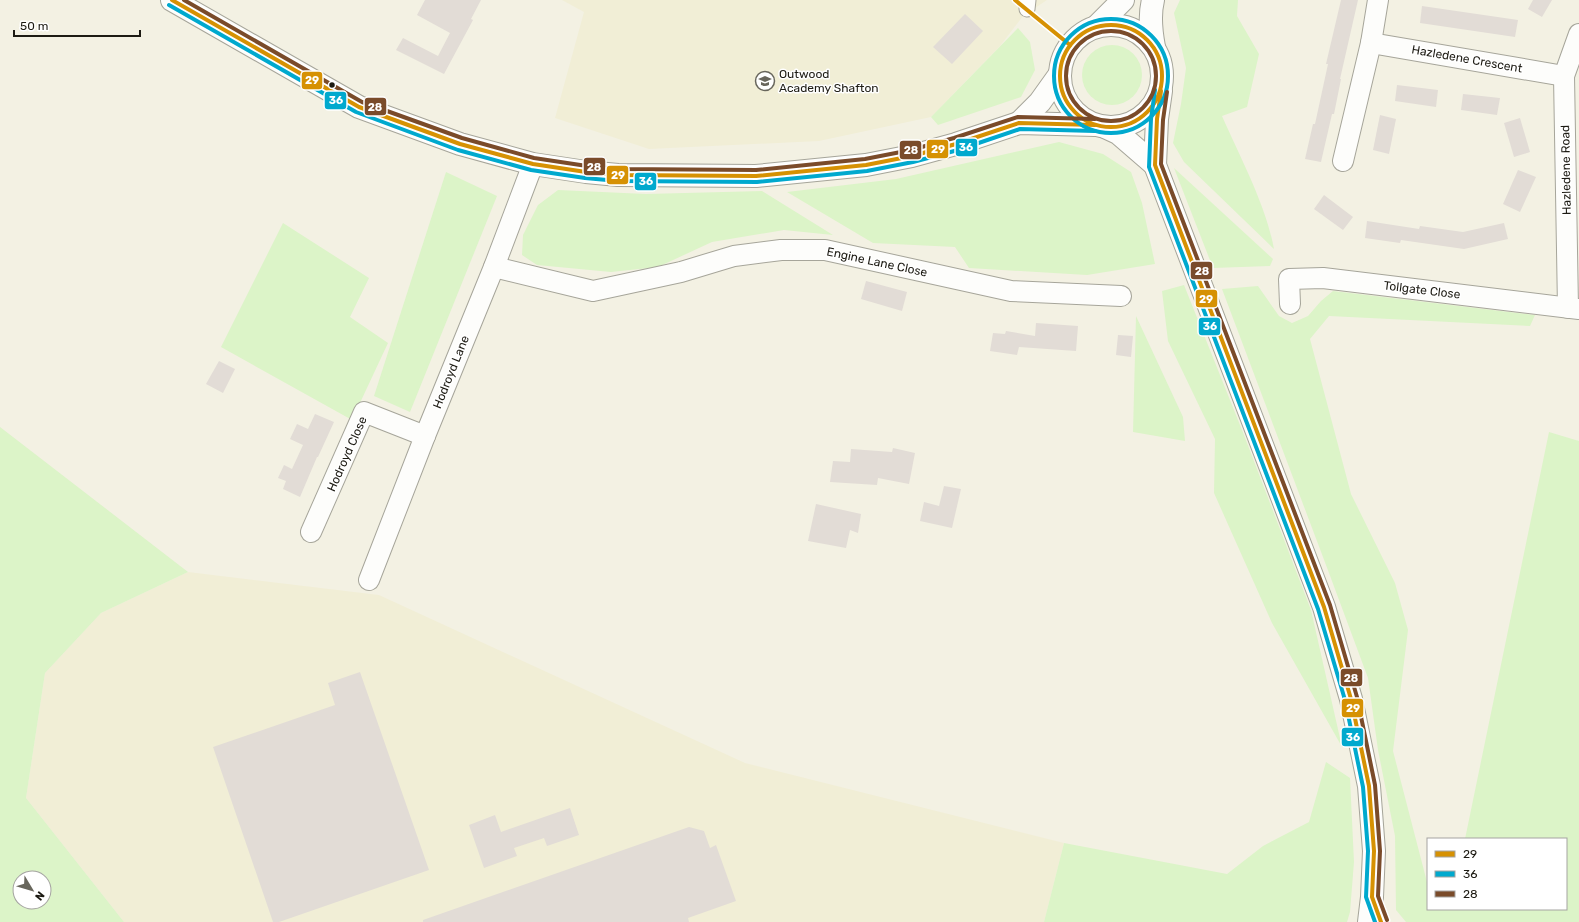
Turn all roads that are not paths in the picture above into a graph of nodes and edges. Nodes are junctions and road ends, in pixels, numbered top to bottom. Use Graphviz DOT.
graph roads {
  1 [pos="172,0"];
  2 [pos="1123,0"];
  3 [pos="1153,0"];
  4 [pos="1378,0"];
  5 [pos="1097,26"];
  6 [pos="1579,34"];
  7 [pos="1371,43"];
  8 [pos="1154,47"];
  9 [pos="1060,74"];
  10 [pos="1564,76"];
  11 [pos="1161,90"];
  12 [pos="1572,101"];
  13 [pos="1019,123"];
  14 [pos="1100,126"];
  15 [pos="1343,162"];
  16 [pos="533,164"];
  17 [pos="1155,165"];
  18 [pos="494,267"];
  19 [pos="1122,296"];
  20 [pos="1290,304"];
  21 [pos="1574,309"];
  22 [pos="425,436"];
  23 [pos="312,532"];
  24 [pos="369,580"];
  25 [pos="1372,897"];
  26 [pos="1369,922"];
  27 [pos="1381,922"];
  1 -- 16 [label="main road"];
  2 -- 5 [label="main road"];
  3 -- 8 [label="main road"];
  4 -- 7 [label="street"];
  5 -- 8 [label="main road"];
  5 -- 9 [label="main road"];
  6 -- 10 [label="street, Hazledene Road"];
  7 -- 10 [label="street, Hazledene Crescent"];
  7 -- 15 [label="street"];
  8 -- 11 [label="main road"];
  9 -- 13 [label="main road"];
  9 -- 14 [label="main road"];
  10 -- 12 [label="street, Hazledene Road"];
  11 -- 14 [label="main road"];
  11 -- 17 [label="main road"];
  12 -- 21 [label="street, Hazledene Road"];
  13 -- 14 [label="main road"];
  13 -- 16 [label="main road"];
  14 -- 17 [label="main road"];
  16 -- 18 [label="street, Hodroyd Lane"];
  17 -- 25 [label="main road"];
  18 -- 19 [label="street, Engine Lane Close"];
  18 -- 22 [label="street, Hodroyd Lane"];
  20 -- 21 [label="street, Tollgate Close"];
  22 -- 23 [label="street, Hodroyd Close"];
  22 -- 24 [label="street, Hodroyd Lane"];
  25 -- 26 [label="main road"];
  25 -- 27 [label="main road"];
}
